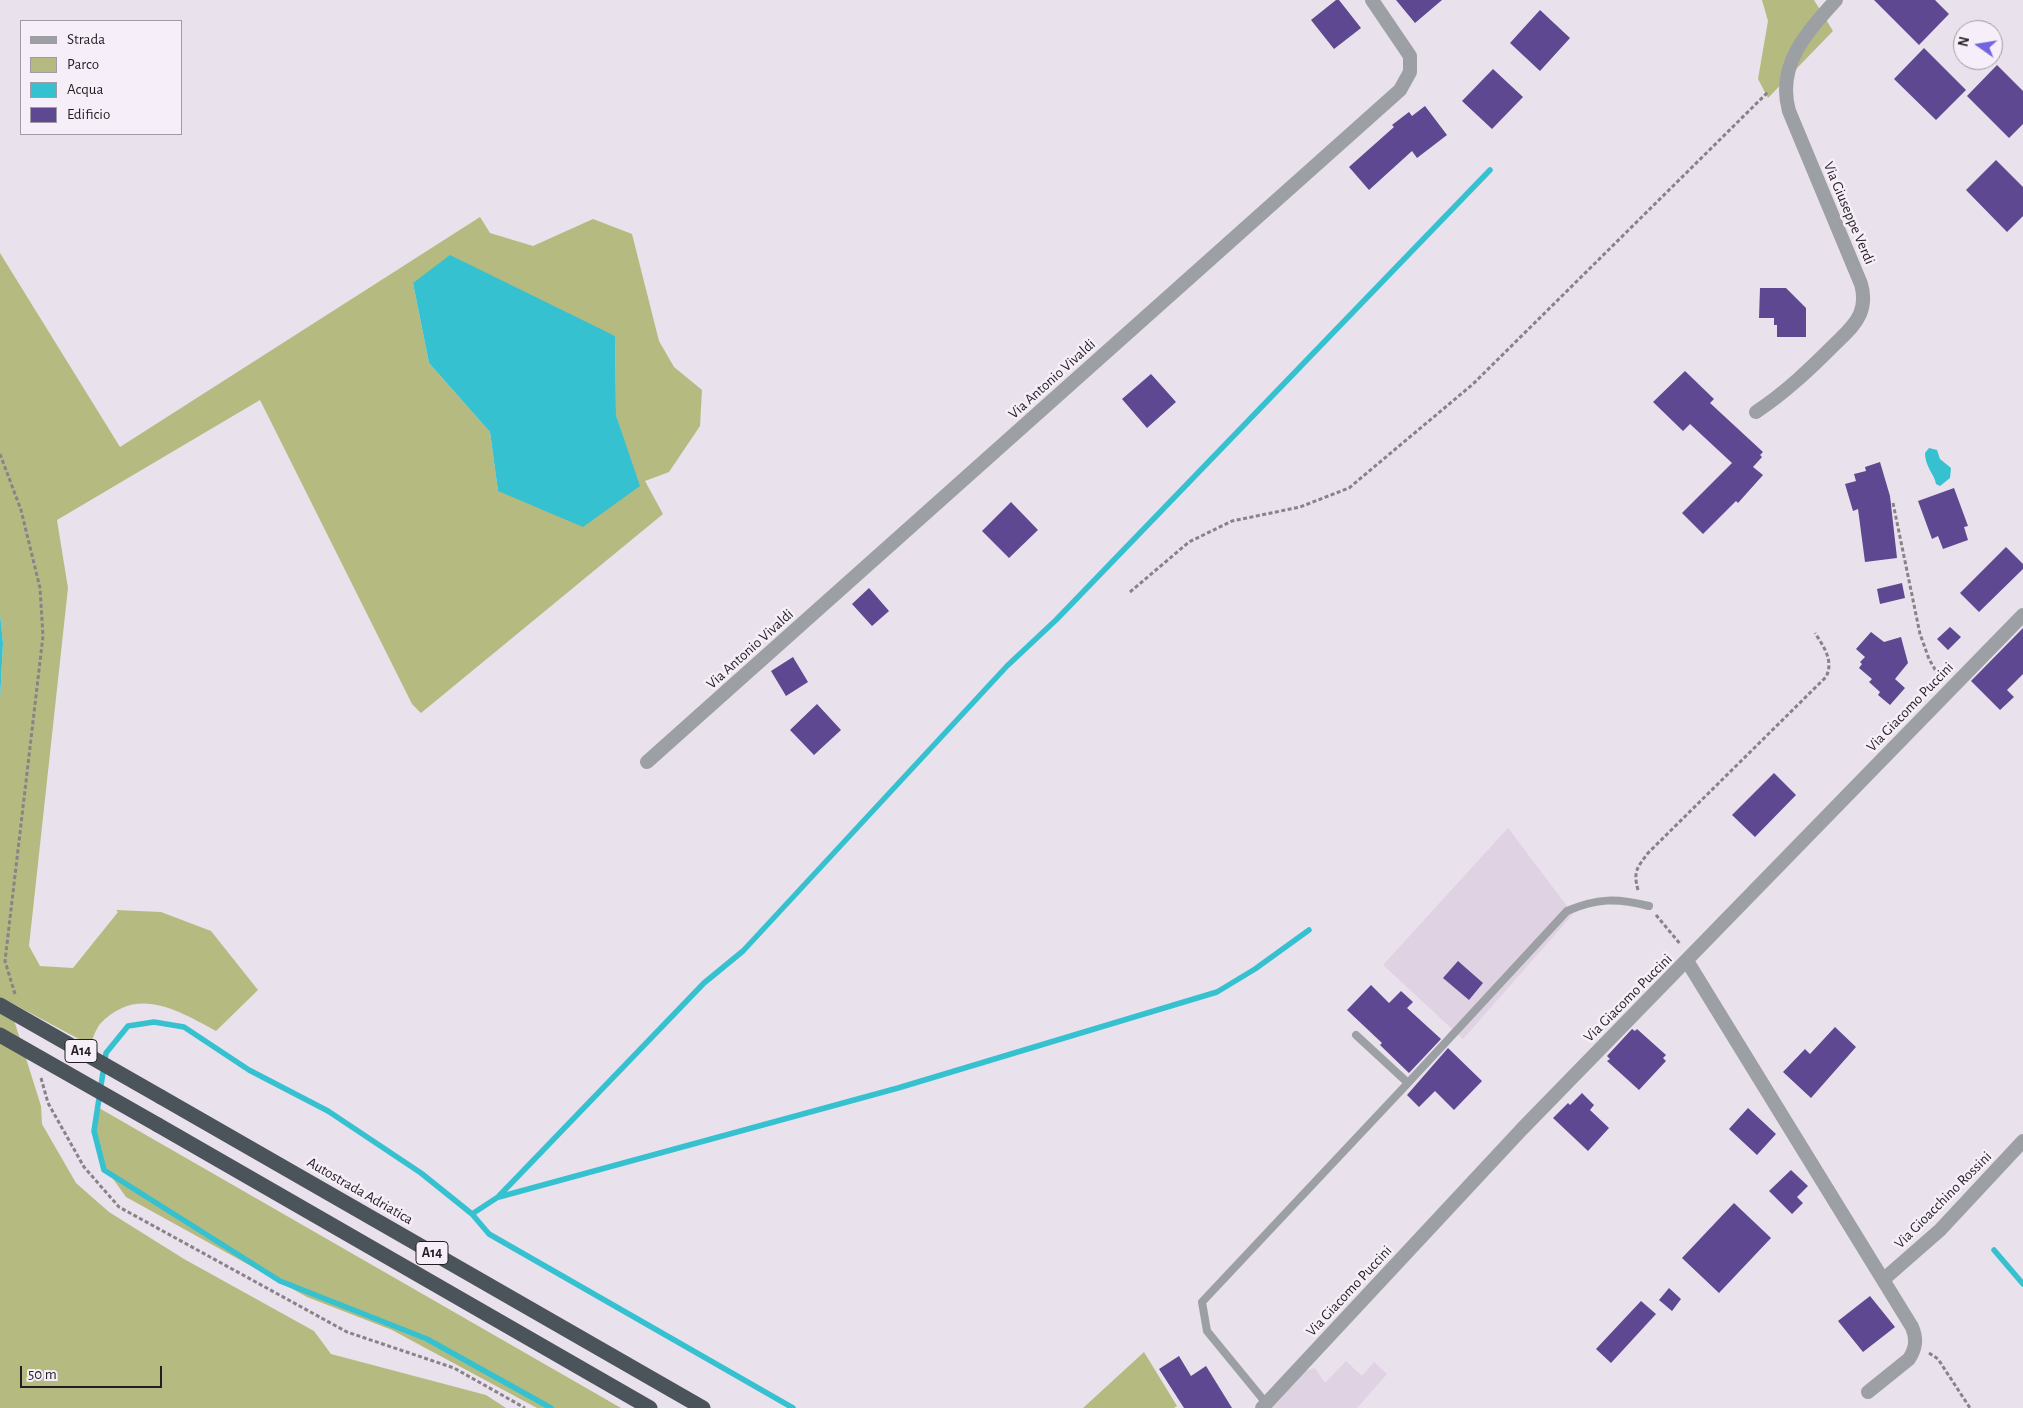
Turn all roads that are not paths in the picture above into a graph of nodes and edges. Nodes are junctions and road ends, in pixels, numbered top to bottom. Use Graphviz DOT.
graph roads {
  1 [pos="1372,0"];
  2 [pos="1836,0"];
  3 [pos="1756,412"];
  4 [pos="2023,615"];
  5 [pos="647,762"];
  6 [pos="1649,906"];
  7 [pos="1689,959"];
  8 [pos="0,1005"];
  9 [pos="0,1035"];
  10 [pos="1356,1035"];
  11 [pos="1408,1083"];
  12 [pos="2023,1141"];
  13 [pos="1884,1279"];
  14 [pos="1868,1392"];
  15 [pos="1264,1406"];
  16 [pos="650,1408"];
  17 [pos="703,1408"];
  1 -- 5 [label="street, Via Antonio Vivaldi"];
  2 -- 3 [label="street, Via Giuseppe Verdi"];
  4 -- 7 [label="street, Via Giacomo Puccini"];
  6 -- 11 [label="lane"];
  7 -- 13 [label="street"];
  7 -- 15 [label="street, Via Giacomo Puccini"];
  8 -- 17 [label="highway, Autostrada Adriatica / A14, bridge"];
  9 -- 16 [label="highway, A14, bridge"];
  10 -- 11 [label="lane"];
  11 -- 15 [label="lane"];
  12 -- 13 [label="street, Via Gioacchino Rossini"];
  13 -- 14 [label="street"];
}
